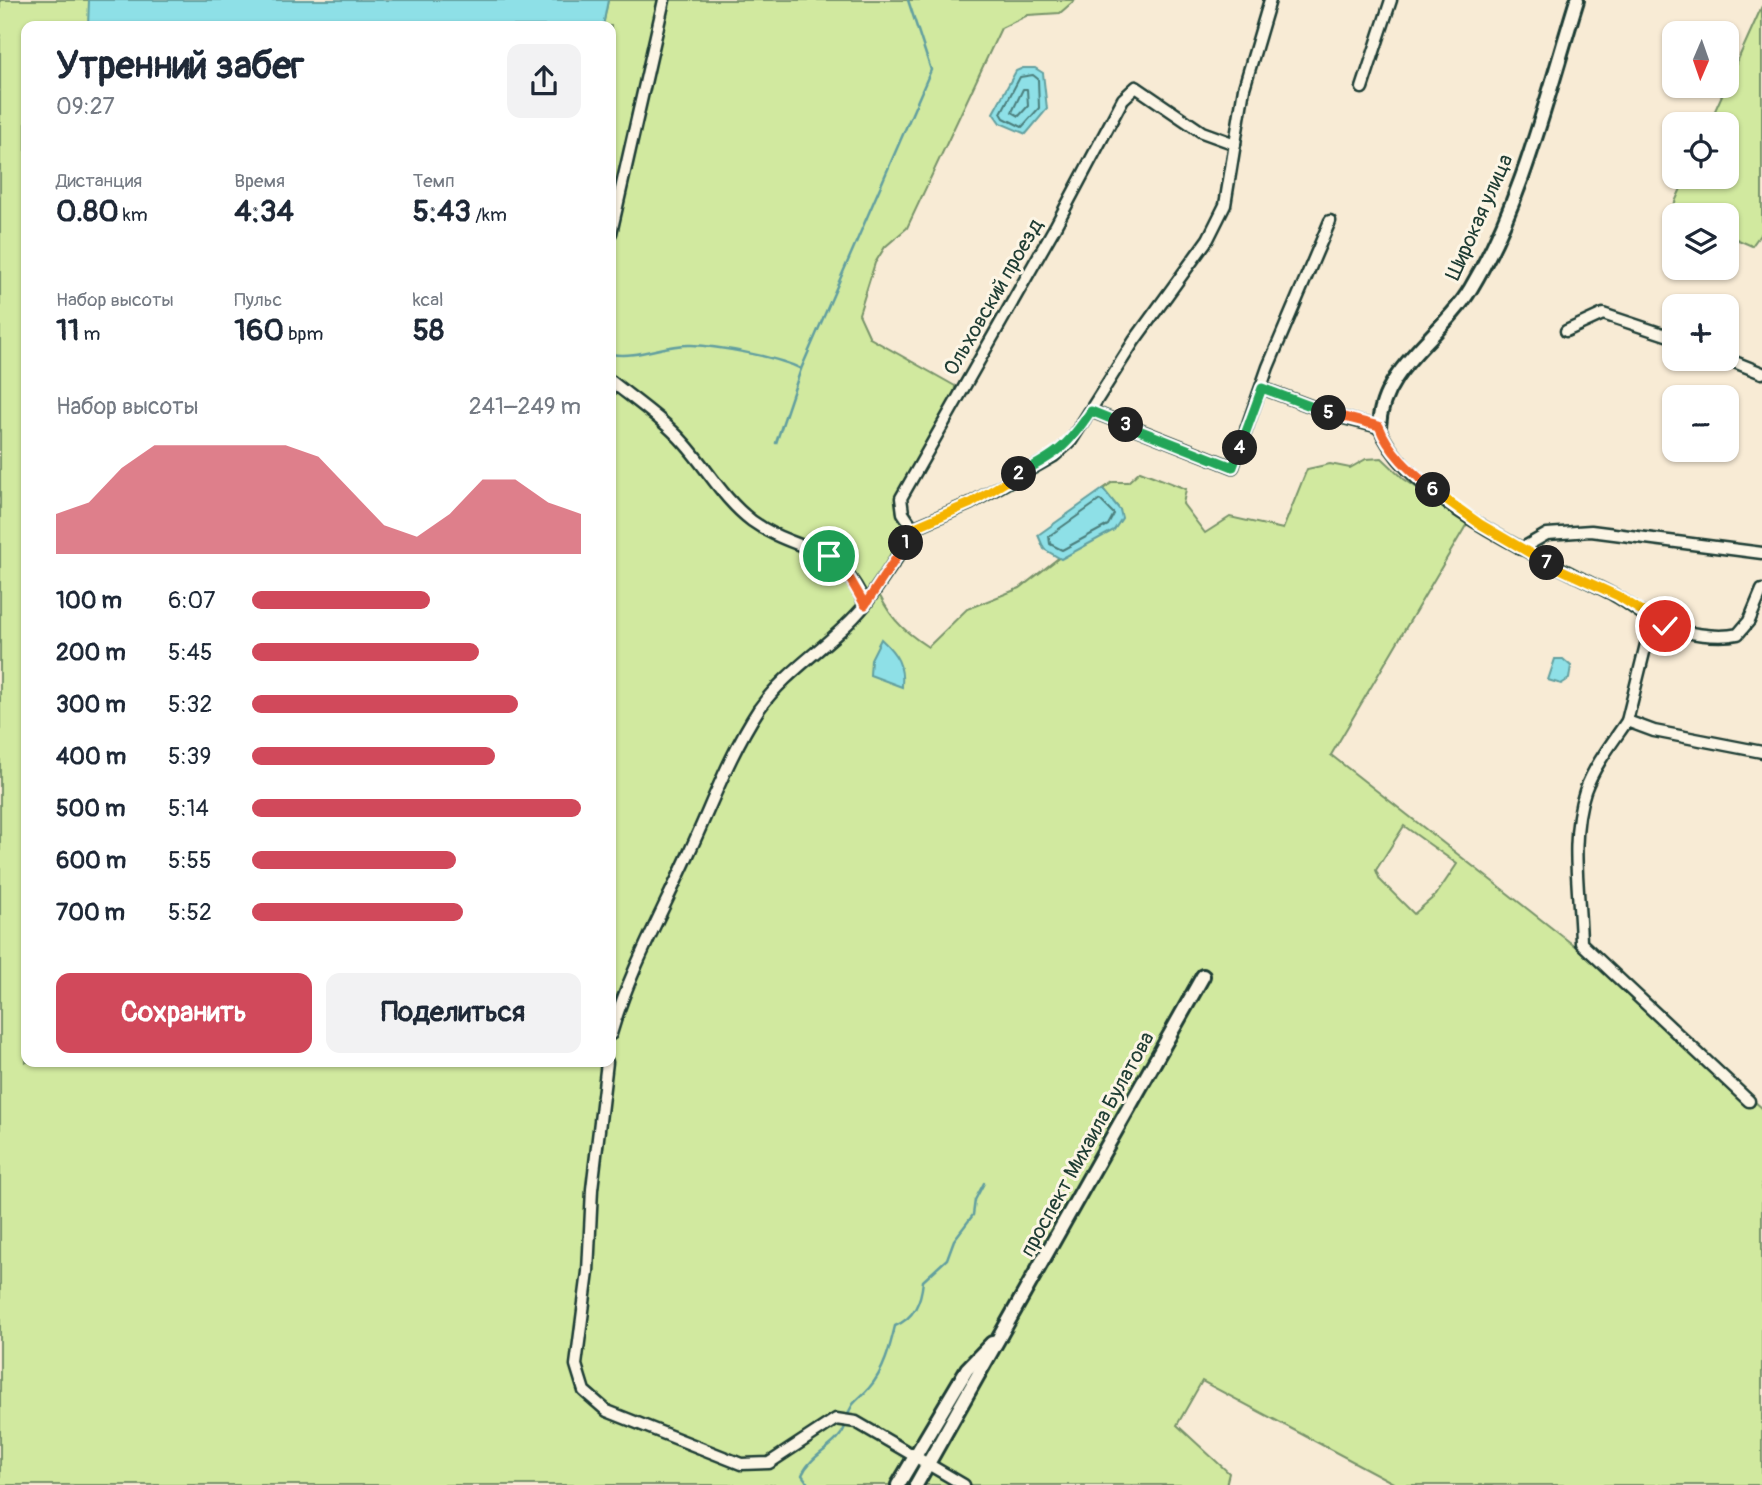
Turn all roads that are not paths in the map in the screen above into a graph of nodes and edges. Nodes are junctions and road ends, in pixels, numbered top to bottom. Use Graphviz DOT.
graph roads {
  1 [pos="664,0"];
  2 [pos="1270,0"];
  3 [pos="1391,0"];
  4 [pos="1577,0"];
  5 [pos="1362,88"];
  6 [pos="1236,144"];
  7 [pos="616,211"];
  8 [pos="1330,221"];
  9 [pos="1566,331"];
  10 [pos="1662,334"];
  11 [pos="1739,364"];
  12 [pos="1762,373"];
  13 [pos="616,385"];
  14 [pos="1262,388"];
  15 [pos="1091,411"];
  16 [pos="1379,426"];
  17 [pos="913,528"];
  18 [pos="1521,549"];
  19 [pos="1762,553"];
  20 [pos="1762,590"];
  21 [pos="865,605"];
  22 [pos="1652,620"];
  23 [pos="1627,720"];
  24 [pos="1762,752"];
  25 [pos="1203,976"];
  26 [pos="616,1021"];
  27 [pos="606,1067"];
  28 [pos="1749,1101"];
  29 [pos="1004,1331"];
  30 [pos="915,1456"];
  31 [pos="928,1465"];
  32 [pos="898,1485"];
  33 [pos="916,1485"];
  34 [pos="964,1485"];
  1 -- 7 [label="street"];
  2 -- 6 [label="street"];
  3 -- 5 [label="street"];
  4 -- 16 [label="street, Широкая улица"];
  6 -- 15 [label="street"];
  6 -- 17 [label="street, Ольховский проезд"];
  8 -- 14 [label="street"];
  9 -- 10 [label="street"];
  11 -- 12 [label="street"];
  13 -- 21 [label="street"];
  14 -- 15 [label="street"];
  14 -- 16 [label="street"];
  15 -- 17 [label="street"];
  16 -- 18 [label="street"];
  17 -- 21 [label="street"];
  18 -- 19 [label="street"];
  18 -- 22 [label="street"];
  20 -- 22 [label="street"];
  21 -- 26 [label="street"];
  22 -- 23 [label="street"];
  23 -- 24 [label="street"];
  23 -- 28 [label="street"];
  25 -- 29 [label="street, проспект Михаила Булатова"];
  27 -- 30 [label="street"];
  29 -- 30 [label="street, проспект Михаила Булатова"];
  29 -- 31 [label="street, проспект Михаила Булатова"];
  30 -- 31 [label="street"];
  30 -- 32 [label="street, проспект Михаила Булатова"];
  31 -- 33 [label="street, проспект Михаила Булатова"];
  31 -- 34 [label="street"];
}
